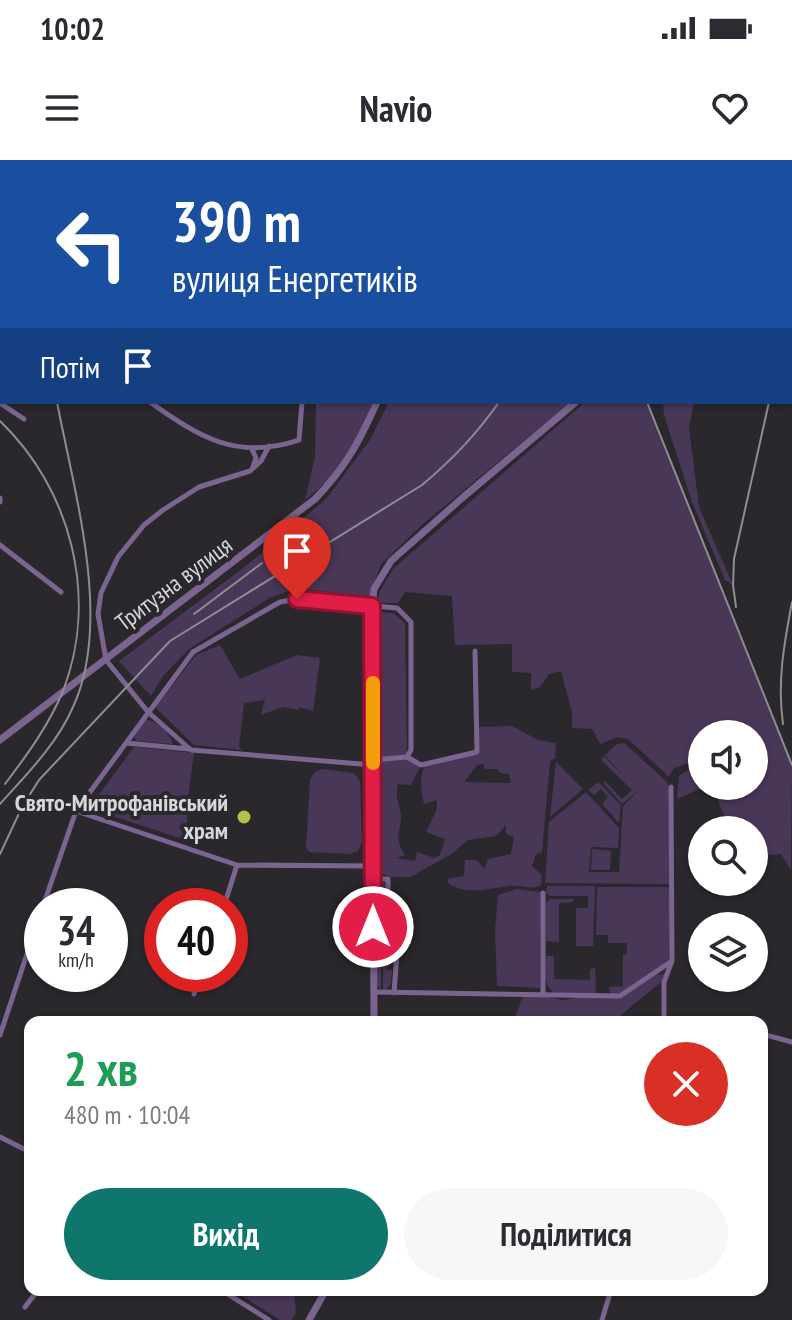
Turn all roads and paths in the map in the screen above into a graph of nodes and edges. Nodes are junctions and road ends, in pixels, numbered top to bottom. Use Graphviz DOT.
graph roads {
  1 [pos="2,404"];
  2 [pos="153,404"];
  3 [pos="302,404"];
  4 [pos="376,404"];
  5 [pos="574,404"];
  6 [pos="24,419"];
  7 [pos="269,446"];
  8 [pos="252,449"];
  9 [pos="250,471"];
  10 [pos="0,545"];
  11 [pos="61,592"];
  12 [pos="372,606"];
  13 [pos="475,651"];
  14 [pos="106,660"];
  15 [pos="148,712"];
  16 [pos="0,740"];
  17 [pos="126,743"];
  18 [pos="191,750"];
  19 [pos="407,757"];
  20 [pos="373,763"];
  21 [pos="671,787"];
  22 [pos="76,811"];
  23 [pos="237,865"];
  24 [pos="373,866"];
  25 [pos="374,879"];
  26 [pos="49,888"];
  27 [pos="230,888"];
  28 [pos="543,893"];
  29 [pos="672,961"];
  30 [pos="24,962"];
  31 [pos="374,992"];
  32 [pos="394,993"];
  33 [pos="543,993"];
  34 [pos="374,1016"];
  35 [pos="664,1016"];
  36 [pos="0,1035"];
  37 [pos="768,1036"];
  38 [pos="792,1042"];
  39 [pos="0,1137"];
  40 [pos="24,1149"];
  41 [pos="33,1296"];
  42 [pos="231,1296"];
  43 [pos="323,1296"];
  44 [pos="609,1296"];
  45 [pos="25,1307"];
  46 [pos="269,1320"];
  47 [pos="309,1320"];
  48 [pos="602,1320"];
  1 -- 6 [label="street"];
  2 -- 8 [label="street"];
  3 -- 7 [label="street"];
  4 -- 14 [label="street, Тритузна вулиця"];
  5 -- 12 [label="street"];
  7 -- 8 [label="street"];
  7 -- 9 [label="street"];
  8 -- 9 [label="street"];
  9 -- 14 [label="street"];
  10 -- 11 [label="street"];
  12 -- 15 [label="street"];
  12 -- 19 [label="street"];
  12 -- 20 [label="street"];
  13 -- 19 [label="street"];
  14 -- 15 [label="street"];
  14 -- 16 [label="street, Тритузна вулиця"];
  15 -- 17 [label="street"];
  15 -- 18 [label="street"];
  17 -- 18 [label="street"];
  17 -- 22 [label="street"];
  18 -- 20 [label="street"];
  19 -- 20 [label="street"];
  20 -- 24 [label="street"];
  21 -- 29 [label="street"];
  22 -- 23 [label="street"];
  22 -- 26 [label="street"];
  23 -- 24 [label="street"];
  23 -- 27 [label="street"];
  24 -- 25 [label="street"];
  25 -- 31 [label="street"];
  25 -- 32 [label="street"];
  28 -- 33 [label="street"];
  29 -- 33 [label="street"];
  29 -- 35 [label="street"];
  30 -- 36 [label="street"];
  31 -- 32 [label="street"];
  31 -- 34 [label="street"];
  32 -- 33 [label="street"];
  37 -- 38 [label="street"];
  39 -- 40 [label="street"];
  41 -- 45 [label="street"];
  42 -- 46 [label="street"];
  43 -- 47 [label="street"];
  44 -- 48 [label="street"];
}
